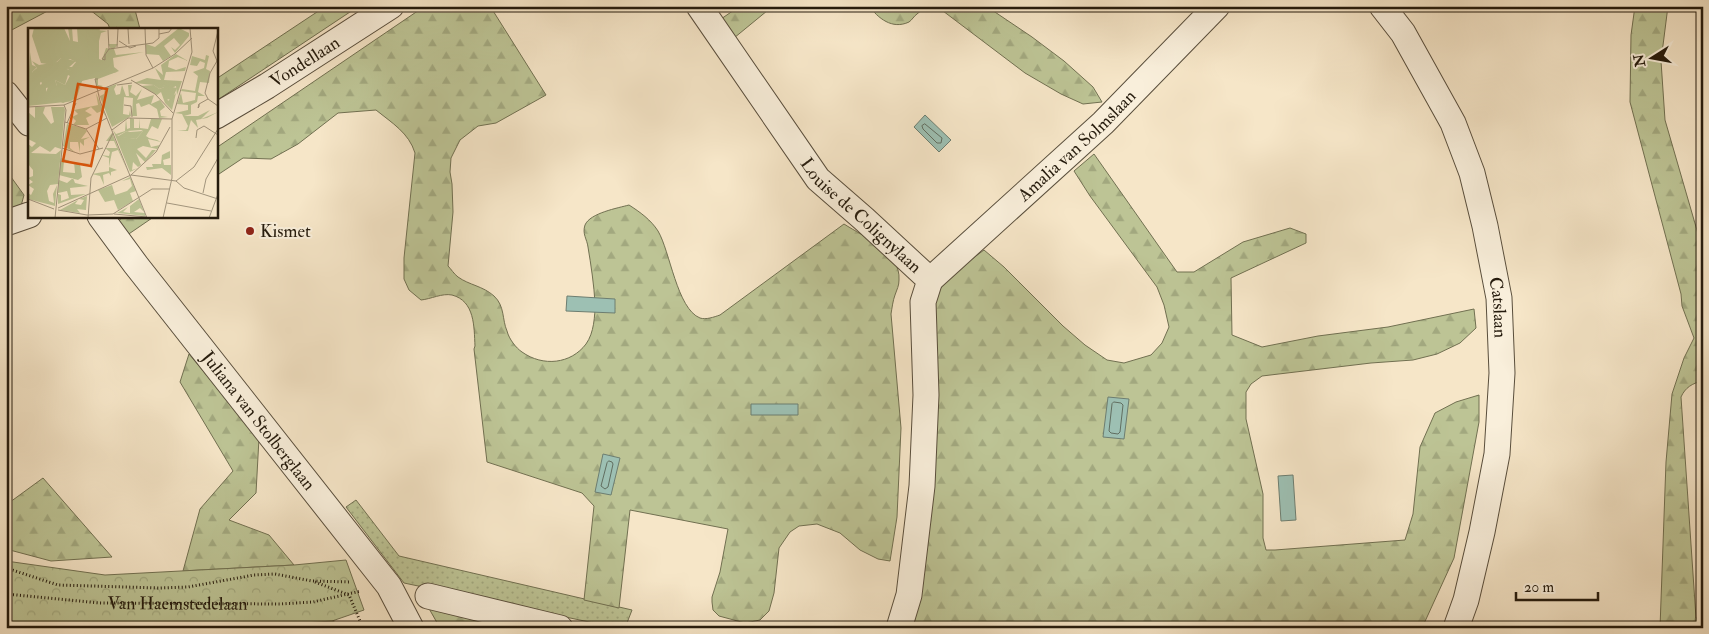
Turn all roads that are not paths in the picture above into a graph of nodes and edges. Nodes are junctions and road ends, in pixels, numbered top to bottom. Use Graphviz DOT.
graph roads {
  1 [pos="391,6"];
  2 [pos="699,6"];
  3 [pos="1217,6"];
  4 [pos="1382,6"];
  5 [pos="6,94"];
  6 [pos="218,115"];
  7 [pos="28,122"];
  8 [pos="28,215"];
  9 [pos="102,218"];
  10 [pos="6,223"];
  11 [pos="930,280"];
  12 [pos="428,596"];
  13 [pos="411,628"];
  14 [pos="560,628"];
  15 [pos="899,628"];
  16 [pos="1456,628"];
  1 -- 6 [label="street, Vondellaan"];
  2 -- 11 [label="street, Louise de Colignylaan"];
  3 -- 11 [label="street, Amalia van Solmslaan"];
  4 -- 16 [label="street, Catslaan"];
  5 -- 7 [label="street"];
  8 -- 10 [label="street"];
  9 -- 13 [label="street, Juliana van Stolberglaan"];
  11 -- 15 [label="street, Louise de Colignylaan"];
  12 -- 14 [label="street"];
}
